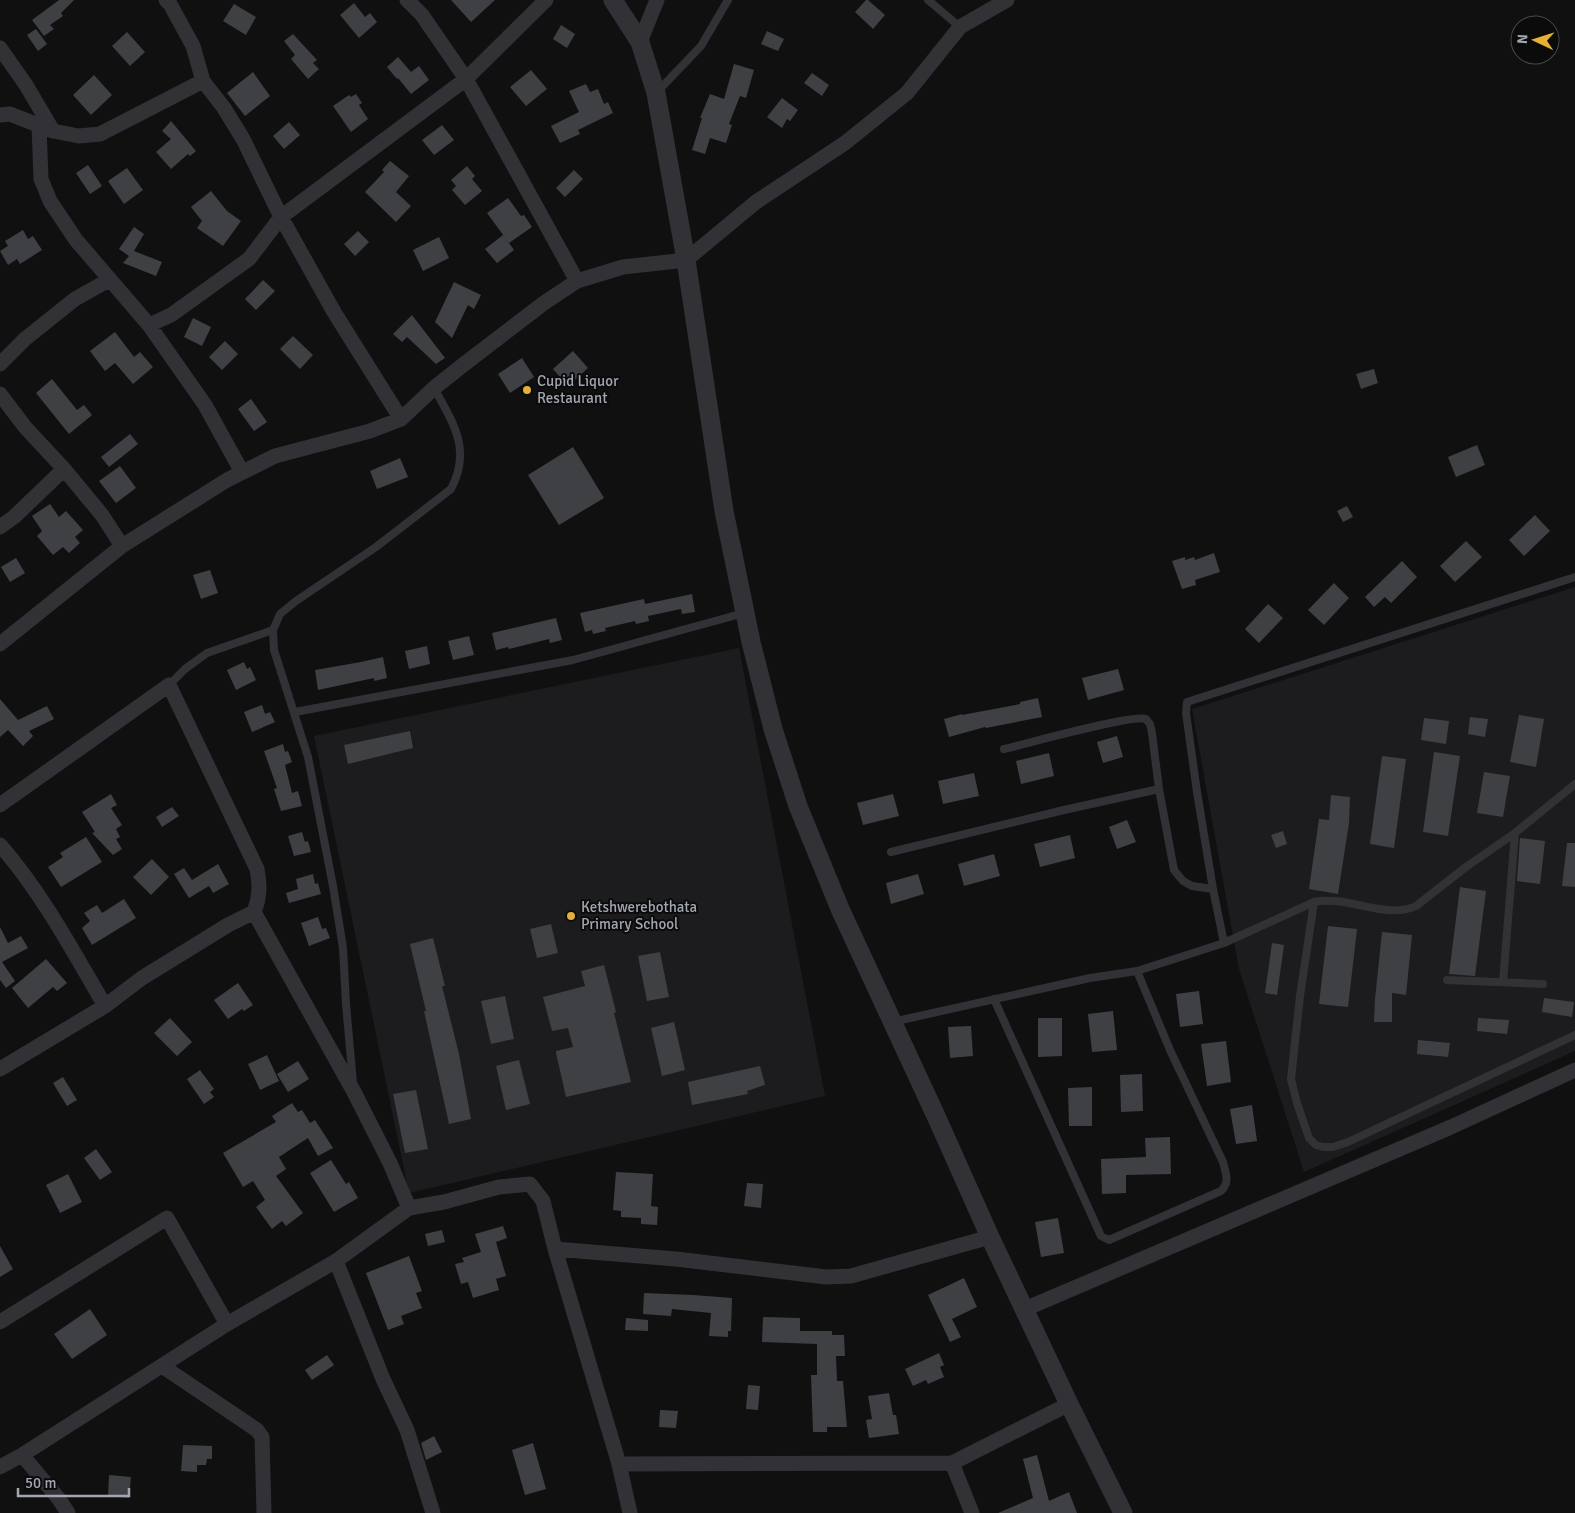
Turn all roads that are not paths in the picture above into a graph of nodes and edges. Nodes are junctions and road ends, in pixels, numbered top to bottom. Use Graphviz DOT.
graph roads {
  1 [pos="166,0"];
  2 [pos="407,0"];
  3 [pos="546,0"];
  4 [pos="613,0"];
  5 [pos="657,0"];
  6 [pos="728,0"];
  7 [pos="928,0"];
  8 [pos="1007,0"];
  9 [pos="960,27"];
  10 [pos="640,42"];
  11 [pos="0,48"];
  12 [pos="466,79"];
  13 [pos="203,81"];
  14 [pos="656,93"];
  15 [pos="0,114"];
  16 [pos="46,128"];
  17 [pos="281,217"];
  18 [pos="686,260"];
  19 [pos="109,280"];
  20 [pos="576,281"];
  21 [pos="149,325"];
  22 [pos="0,364"];
  23 [pos="434,388"];
  24 [pos="0,394"];
  25 [pos="401,418"];
  26 [pos="64,469"];
  27 [pos="242,472"];
  28 [pos="0,527"];
  29 [pos="122,546"];
  30 [pos="1575,577"];
  31 [pos="746,612"];
  32 [pos="273,630"];
  33 [pos="0,644"];
  34 [pos="169,685"];
  35 [pos="295,712"];
  36 [pos="1004,749"];
  37 [pos="1575,784"];
  38 [pos="1159,789"];
  39 [pos="0,805"];
  40 [pos="1515,834"];
  41 [pos="0,845"];
  42 [pos="891,852"];
  43 [pos="1213,889"];
  44 [pos="1314,902"];
  45 [pos="254,912"];
  46 [pos="1224,943"];
  47 [pos="1136,971"];
  48 [pos="1447,980"];
  49 [pos="1503,982"];
  50 [pos="1543,984"];
  51 [pos="994,999"];
  52 [pos="105,1006"];
  53 [pos="892,1022"];
  54 [pos="1575,1035"];
  55 [pos="0,1069"];
  56 [pos="1575,1070"];
  57 [pos="354,1092"];
  58 [pos="409,1208"];
  59 [pos="990,1237"];
  60 [pos="555,1249"];
  61 [pos="336,1261"];
  62 [pos="1025,1309"];
  63 [pos="0,1322"];
  64 [pos="227,1324"];
  65 [pos="162,1366"];
  66 [pos="1069,1404"];
  67 [pos="22,1455"];
  68 [pos="952,1463"];
  69 [pos="618,1464"];
  70 [pos="0,1467"];
  71 [pos="68,1513"];
  72 [pos="264,1513"];
  73 [pos="433,1513"];
  74 [pos="630,1513"];
  75 [pos="972,1513"];
  76 [pos="1124,1513"];
  1 -- 13 [label="street"];
  2 -- 12 [label="street"];
  3 -- 12 [label="street"];
  4 -- 10 [label="street"];
  5 -- 10 [label="street"];
  6 -- 14 [label="lane"];
  7 -- 9 [label="lane"];
  8 -- 9 [label="street"];
  9 -- 18 [label="street"];
  10 -- 14 [label="street"];
  11 -- 16 [label="street"];
  12 -- 17 [label="street"];
  12 -- 20 [label="street"];
  13 -- 16 [label="street"];
  13 -- 17 [label="street"];
  14 -- 18 [label="street"];
  15 -- 16 [label="street"];
  16 -- 19 [label="street"];
  17 -- 21 [label="street"];
  17 -- 25 [label="street"];
  18 -- 20 [label="street"];
  18 -- 31 [label="street"];
  19 -- 21 [label="street"];
  19 -- 22 [label="street"];
  20 -- 23 [label="street"];
  21 -- 27 [label="street"];
  23 -- 25 [label="street"];
  23 -- 32 [label="lane"];
  24 -- 26 [label="street"];
  25 -- 27 [label="street"];
  26 -- 28 [label="street"];
  26 -- 29 [label="street"];
  27 -- 29 [label="street"];
  29 -- 33 [label="street"];
  30 -- 43 [label="lane"];
  31 -- 35 [label="lane"];
  31 -- 53 [label="street"];
  32 -- 34 [label="lane"];
  32 -- 35 [label="lane"];
  34 -- 39 [label="street"];
  34 -- 45 [label="street"];
  35 -- 57 [label="lane"];
  36 -- 38 [label="lane"];
  37 -- 40 [label="lane"];
  38 -- 42 [label="lane"];
  38 -- 43 [label="lane"];
  40 -- 44 [label="lane"];
  40 -- 49 [label="lane"];
  41 -- 52 [label="street"];
  43 -- 46 [label="lane"];
  44 -- 46 [label="lane"];
  44 -- 54 [label="lane"];
  45 -- 52 [label="street"];
  45 -- 57 [label="street"];
  46 -- 47 [label="lane"];
  47 -- 51 [label="lane"];
  47 -- 51 [label="lane"];
  48 -- 49 [label="lane"];
  49 -- 50 [label="lane"];
  51 -- 53 [label="lane"];
  52 -- 55 [label="street"];
  53 -- 59 [label="street"];
  56 -- 62 [label="street"];
  57 -- 58 [label="street"];
  58 -- 60 [label="street"];
  58 -- 61 [label="street"];
  59 -- 60 [label="street"];
  59 -- 62 [label="street"];
  60 -- 69 [label="street"];
  61 -- 64 [label="street"];
  61 -- 73 [label="street"];
  62 -- 66 [label="street"];
  63 -- 64 [label="street"];
  64 -- 65 [label="street"];
  65 -- 67 [label="street"];
  65 -- 72 [label="street"];
  66 -- 68 [label="street"];
  66 -- 76 [label="street"];
  67 -- 70 [label="street"];
  67 -- 71 [label="street"];
  68 -- 69 [label="street"];
  68 -- 75 [label="street"];
  69 -- 74 [label="street"];
}
